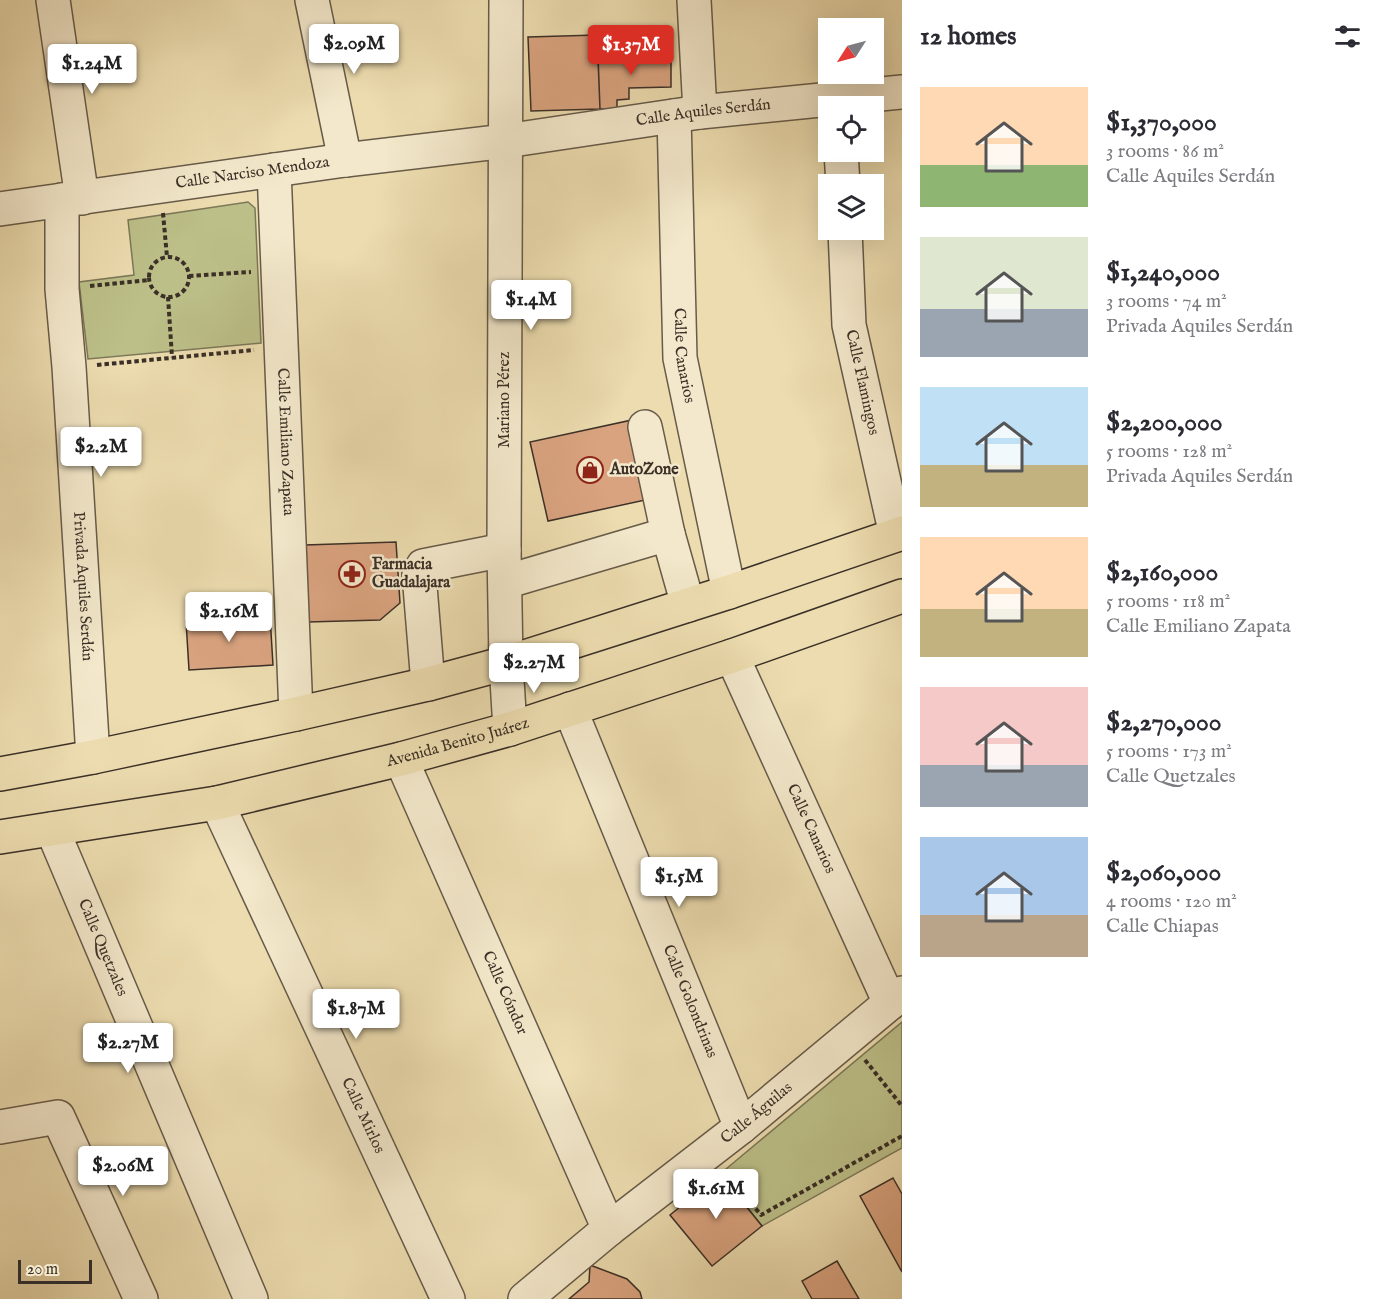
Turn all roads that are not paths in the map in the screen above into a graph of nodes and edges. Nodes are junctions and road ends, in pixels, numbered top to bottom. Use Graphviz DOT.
graph roads {
  1 [pos="53,0"];
  2 [pos="312,0"];
  3 [pos="506,0"];
  4 [pos="694,0"];
  5 [pos="902,92"];
  6 [pos="877,96"];
  7 [pos="818,104"];
  8 [pos="687,114"];
  9 [pos="506,141"];
  10 [pos="345,160"];
  11 [pos="274,170"];
  12 [pos="72,199"];
  13 [pos="0,209"];
  14 [pos="845,240"];
  15 [pos="645,427"];
  16 [pos="668,534"];
  17 [pos="899,534"];
  18 [pos="504,550"];
  19 [pos="505,582"];
  20 [pos="729,592"];
  21 [pos="902,596"];
  22 [pos="688,605"];
  23 [pos="732,656"];
  24 [pos="506,663"];
  25 [pos="428,684"];
  26 [pos="570,709"];
  27 [pos="296,714"];
  28 [pos="510,729"];
  29 [pos="93,758"];
  30 [pos="401,759"];
  31 [pos="0,774"];
  32 [pos="217,803"];
  33 [pos="52,829"];
  34 [pos="0,837"];
  35 [pos="896,998"];
  36 [pos="0,1127"];
  37 [pos="741,1127"];
  38 [pos="609,1229"];
  39 [pos="141,1299"];
  40 [pos="251,1299"];
  41 [pos="448,1299"];
  42 [pos="525,1299"];
  1 -- 12 [label="street, Privada Aquiles Serdán"];
  2 -- 10 [label="street"];
  3 -- 9 [label="street, Mariano Pérez"];
  4 -- 8 [label="street, Calle Canarios"];
  5 -- 6 [label="street, Calle Aquiles Serdán"];
  7 -- 8 [label="street, Calle Aquiles Serdán"];
  8 -- 9 [label="street, Calle Aquiles Serdán"];
  8 -- 20 [label="street, Calle Canarios"];
  9 -- 10 [label="street, Calle Narciso Mendoza"];
  9 -- 18 [label="street, Mariano Pérez"];
  10 -- 11 [label="street, Calle Narciso Mendoza"];
  11 -- 12 [label="street, Calle Narciso Mendoza"];
  11 -- 27 [label="street, Calle Emiliano Zapata"];
  12 -- 13 [label="street, Calle Narciso Mendoza"];
  12 -- 29 [label="street, Privada Aquiles Serdán"];
  14 -- 17 [label="street, Calle Flamingos"];
  15 -- 16 [label="street"];
  16 -- 19 [label="street"];
  16 -- 22 [label="street"];
  17 -- 20 [label="main road"];
  18 -- 19 [label="street, Mariano Pérez"];
  18 -- 25 [label="street"];
  19 -- 24 [label="street, Mariano Pérez"];
  20 -- 22 [label="main road"];
  21 -- 23 [label="main road, Avenida Benito Juárez"];
  22 -- 24 [label="main road"];
  23 -- 26 [label="main road, Avenida Benito Juárez"];
  23 -- 35 [label="street, Calle Canarios"];
  24 -- 25 [label="main road"];
  24 -- 28 [label="street, Mariano Pérez"];
  25 -- 27 [label="main road"];
  26 -- 28 [label="main road, Avenida Benito Juárez"];
  26 -- 37 [label="street, Calle Golondrinas"];
  27 -- 29 [label="main road"];
  28 -- 30 [label="main road, Avenida Benito Juárez"];
  29 -- 31 [label="main road"];
  30 -- 32 [label="main road, Avenida Benito Juárez"];
  30 -- 38 [label="street, Calle Cóndor"];
  32 -- 33 [label="main road, Avenida Benito Juárez"];
  32 -- 41 [label="street, Calle Mirlos"];
  33 -- 34 [label="main road, Avenida Benito Juárez"];
  33 -- 40 [label="street, Calle Quetzales"];
  35 -- 37 [label="street, Calle Águilas"];
  36 -- 39 [label="street"];
  37 -- 38 [label="street, Calle Águilas"];
  38 -- 42 [label="street, Calle Águilas"];
}
